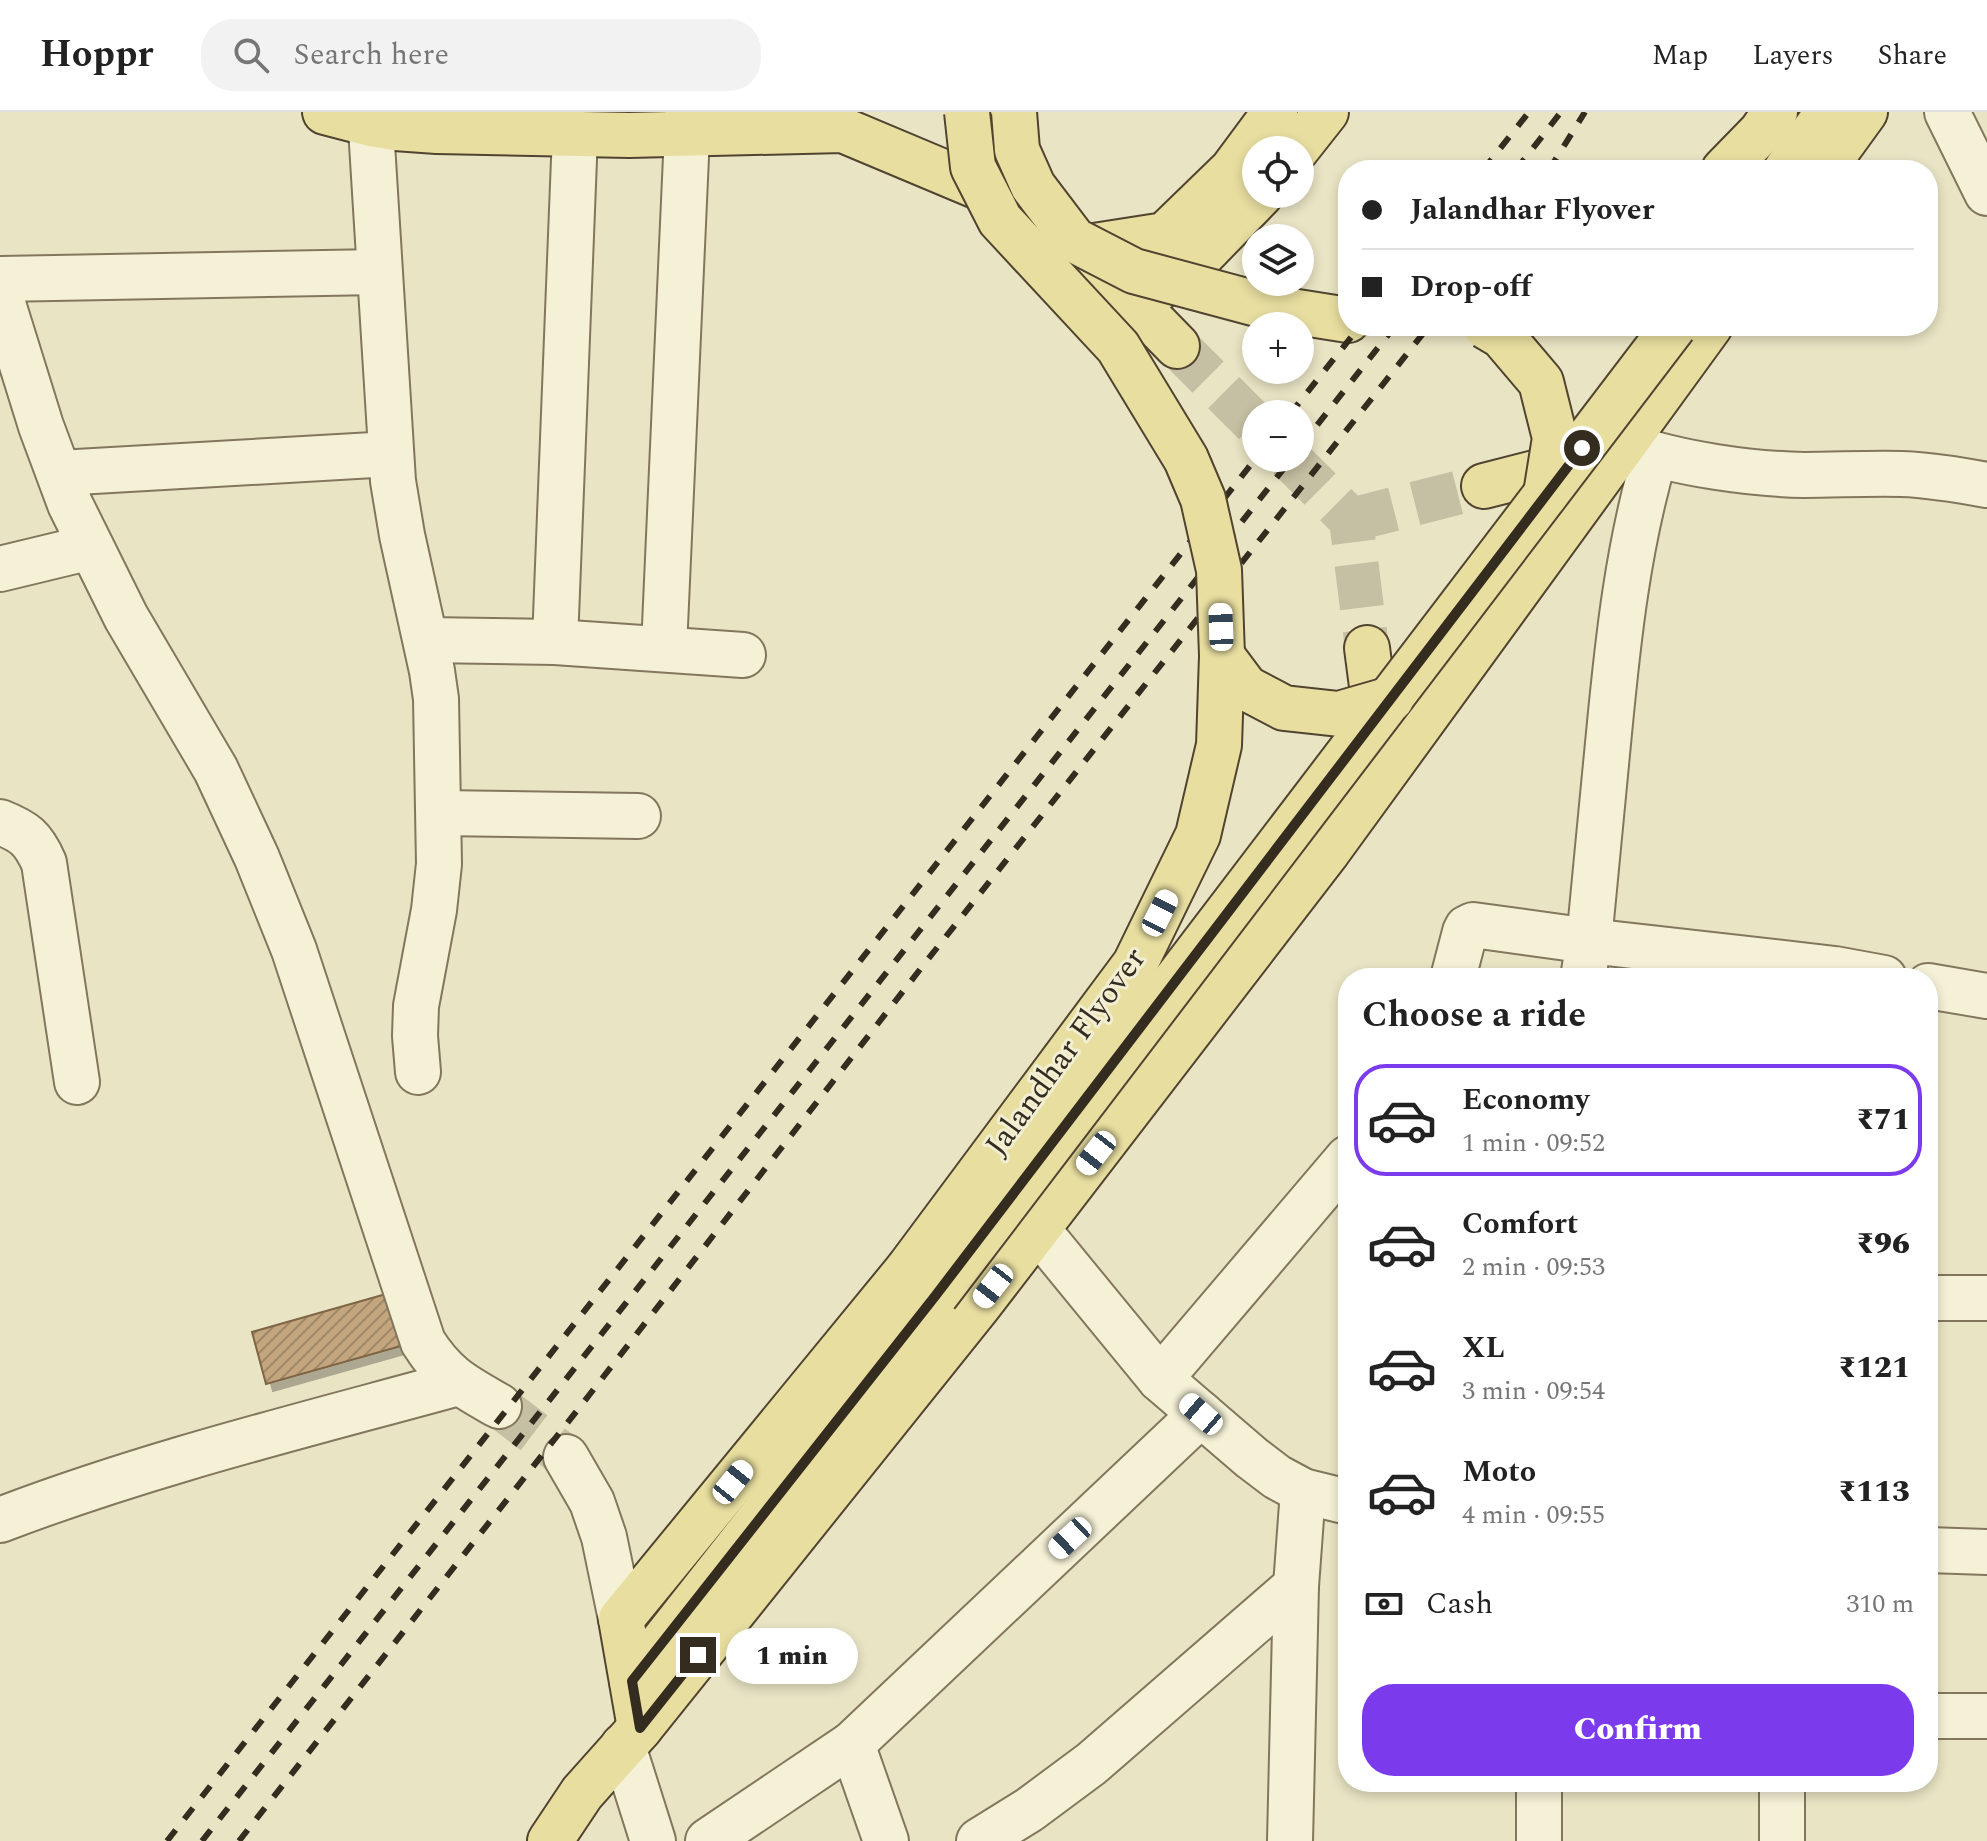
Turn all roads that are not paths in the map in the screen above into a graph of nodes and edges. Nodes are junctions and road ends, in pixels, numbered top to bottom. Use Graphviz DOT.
graph roads {
  1 [pos="325,112"];
  2 [pos="967,112"];
  3 [pos="1014,112"];
  4 [pos="1275,112"];
  5 [pos="1326,112"];
  6 [pos="1775,112"];
  7 [pos="1828,112"];
  8 [pos="1865,112"];
  9 [pos="1947,112"];
  10 [pos="370,118"];
  11 [pos="850,121"];
  12 [pos="519,123"];
  13 [pos="688,123"];
  14 [pos="575,134"];
  15 [pos="1307,136"];
  16 [pos="1734,160"];
  17 [pos="1793,160"];
  18 [pos="1830,160"];
  19 [pos="1987,193"];
  20 [pos="1247,208"];
  21 [pos="1075,249"];
  22 [pos="379,272"];
  23 [pos="0,279"];
  24 [pos="0,294"];
  25 [pos="1136,304"];
  26 [pos="1338,318"];
  27 [pos="1502,336"];
  28 [pos="1666,336"];
  29 [pos="1704,336"];
  30 [pos="1177,346"];
  31 [pos="1632,450"];
  32 [pos="391,454"];
  33 [pos="59,473"];
  34 [pos="1987,485"];
  35 [pos="1484,486"];
  36 [pos="1546,495"];
  37 [pos="91,547"];
  38 [pos="0,569"];
  39 [pos="426,640"];
  40 [pos="555,642"];
  41 [pos="664,648"];
  42 [pos="1367,648"];
  43 [pos="743,655"];
  44 [pos="1222,656"];
  45 [pos="1391,699"];
  46 [pos="1383,775"];
  47 [pos="439,813"];
  48 [pos="638,816"];
  49 [pos="0,822"];
  50 [pos="1586,960"];
  51 [pos="1456,968"];
  52 [pos="1807,968"];
  53 [pos="1938,988"];
  54 [pos="1987,996"];
  55 [pos="418,1072"];
  56 [pos="77,1082"];
  57 [pos="1338,1170"];
  58 [pos="1037,1229"];
  59 [pos="922,1282"];
  60 [pos="1938,1298"];
  61 [pos="1987,1298"];
  62 [pos="1160,1379"];
  63 [pos="458,1383"];
  64 [pos="499,1406"];
  65 [pos="1201,1414"];
  66 [pos="566,1457"];
  67 [pos="1303,1491"];
  68 [pos="1338,1500"];
  69 [pos="0,1520"];
  70 [pos="1938,1550"];
  71 [pos="1987,1552"];
  72 [pos="1296,1586"];
  73 [pos="621,1619"];
  74 [pos="632,1681"];
  75 [pos="1938,1716"];
  76 [pos="1987,1716"];
  77 [pos="631,1737"];
  78 [pos="852,1744"];
  79 [pos="1539,1792"];
  80 [pos="1782,1792"];
  81 [pos="550,1841"];
  82 [pos="653,1841"];
  83 [pos="708,1841"];
  84 [pos="886,1841"];
  85 [pos="979,1841"];
  86 [pos="1290,1841"];
  87 [pos="1539,1841"];
  88 [pos="1782,1841"];
  1 -- 10 [label="main road"];
  2 -- 44 [label="main road, Jalandhar Flyover, bridge"];
  3 -- 26 [label="main road, bridge"];
  4 -- 21 [label="main road"];
  5 -- 15 [label="main road"];
  6 -- 16 [label="main road"];
  7 -- 17 [label="main road"];
  8 -- 18 [label="main road"];
  9 -- 19 [label="street"];
  10 -- 12 [label="main road"];
  10 -- 22 [label="street"];
  11 -- 13 [label="main road"];
  11 -- 21 [label="main road"];
  12 -- 14 [label="main road"];
  13 -- 14 [label="main road"];
  13 -- 41 [label="street"];
  14 -- 40 [label="street"];
  20 -- 25 [label="main road"];
  21 -- 25 [label="main road"];
  22 -- 23 [label="street"];
  22 -- 32 [label="street"];
  24 -- 33 [label="street"];
  25 -- 30 [label="main road"];
  27 -- 36 [label="main road, bridge"];
  28 -- 36 [label="main road, Jalandhar Flyover, bridge"];
  29 -- 31 [label="main road"];
  31 -- 34 [label="street"];
  31 -- 35 [label="main road"];
  31 -- 46 [label="main road"];
  31 -- 50 [label="street"];
  32 -- 33 [label="street"];
  32 -- 39 [label="street"];
  33 -- 37 [label="street"];
  36 -- 45 [label="main road, Jalandhar Flyover, bridge"];
  37 -- 38 [label="street"];
  37 -- 63 [label="street"];
  39 -- 40 [label="street"];
  39 -- 47 [label="street"];
  40 -- 41 [label="street"];
  41 -- 43 [label="street"];
  42 -- 46 [label="main road"];
  44 -- 45 [label="main road, bridge"];
  44 -- 59 [label="main road, Jalandhar Flyover, bridge"];
  45 -- 59 [label="main road, Jalandhar Flyover, bridge"];
  46 -- 58 [label="main road"];
  47 -- 48 [label="street"];
  47 -- 55 [label="street"];
  49 -- 56 [label="street"];
  50 -- 51 [label="street"];
  50 -- 52 [label="street"];
  53 -- 54 [label="street"];
  57 -- 62 [label="street"];
  58 -- 62 [label="street"];
  58 -- 77 [label="main road"];
  59 -- 73 [label="main road, Jalandhar Flyover"];
  59 -- 74 [label="main road, Jalandhar Flyover"];
  60 -- 61 [label="street"];
  62 -- 65 [label="street"];
  63 -- 64 [label="street"];
  63 -- 69 [label="street"];
  65 -- 67 [label="street"];
  65 -- 78 [label="street"];
  66 -- 73 [label="street"];
  67 -- 68 [label="street"];
  67 -- 72 [label="street"];
  70 -- 71 [label="street"];
  72 -- 85 [label="street"];
  72 -- 86 [label="street"];
  73 -- 74 [label="main road"];
  74 -- 77 [label="main road"];
  75 -- 76 [label="street"];
  77 -- 81 [label="main road"];
  77 -- 82 [label="street"];
  78 -- 83 [label="street"];
  78 -- 84 [label="street"];
  79 -- 87 [label="street"];
  80 -- 88 [label="street"];
}
